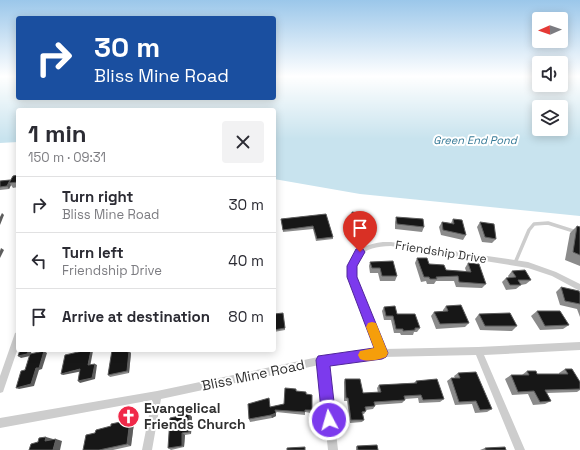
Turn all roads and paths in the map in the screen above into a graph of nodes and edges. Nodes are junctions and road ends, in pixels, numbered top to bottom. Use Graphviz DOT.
graph roads {
  1 [pos="580,233"];
  2 [pos="515,263"];
  3 [pos="580,288"];
  4 [pos="16,342"];
  5 [pos="580,346"];
  6 [pos="478,351"];
  7 [pos="382,353"];
  8 [pos="323,360"];
  9 [pos="0,389"];
  10 [pos="158,395"];
  11 [pos="0,423"];
  12 [pos="147,450"];
  13 [pos="333,450"];
  14 [pos="520,450"];
  1 -- 2 [label="lane"];
  2 -- 3 [label="street, Friendship Drive"];
  2 -- 7 [label="street, Friendship Drive"];
  4 -- 9 [label="street"];
  5 -- 6 [label="street, Bliss Mine Road"];
  6 -- 7 [label="street, Bliss Mine Road"];
  6 -- 14 [label="street"];
  7 -- 8 [label="street, Bliss Mine Road"];
  8 -- 10 [label="street, Bliss Mine Road"];
  8 -- 13 [label="street"];
  10 -- 11 [label="street, Bliss Mine Road"];
  10 -- 12 [label="street"];
}
